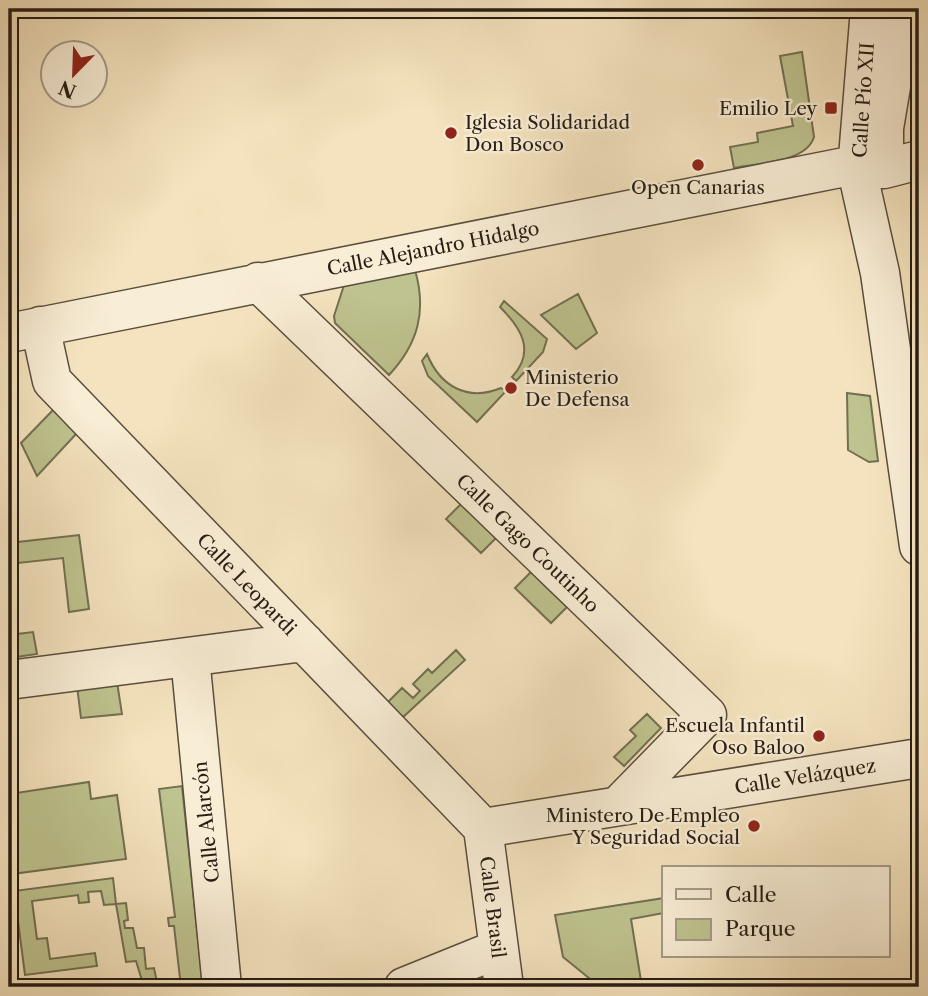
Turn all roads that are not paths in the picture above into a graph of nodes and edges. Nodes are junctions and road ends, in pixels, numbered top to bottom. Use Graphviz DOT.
graph roads {
  1 [pos="899,21"];
  2 [pos="887,166"];
  3 [pos="258,282"];
  4 [pos="24,329"];
  5 [pos="919,546"];
  6 [pos="304,642"];
  7 [pos="190,657"];
  8 [pos="9,680"];
  9 [pos="919,758"];
  10 [pos="618,806"];
  11 [pos="483,828"];
  12 [pos="498,949"];
  13 [pos="222,987"];
  14 [pos="404,987"];
  15 [pos="504,987"];
  1 -- 2 [label="street, Calle Pío XII"];
  2 -- 3 [label="street, Calle Alejandro Hidalgo"];
  2 -- 5 [label="street, Calle Pío XII"];
  3 -- 4 [label="street, Calle Alejandro Hidalgo"];
  3 -- 10 [label="street, Calle Gago Coutinho"];
  4 -- 6 [label="street, Calle Leopardi"];
  6 -- 7 [label="street"];
  6 -- 11 [label="street, Calle Leopardi"];
  7 -- 8 [label="street"];
  7 -- 13 [label="street, Calle Alarcón"];
  9 -- 10 [label="street, Calle Velázquez"];
  10 -- 11 [label="street, Calle Velázquez"];
  11 -- 12 [label="street, Calle Brasil"];
  12 -- 14 [label="street"];
  12 -- 15 [label="street, Calle Brasil"];
}
